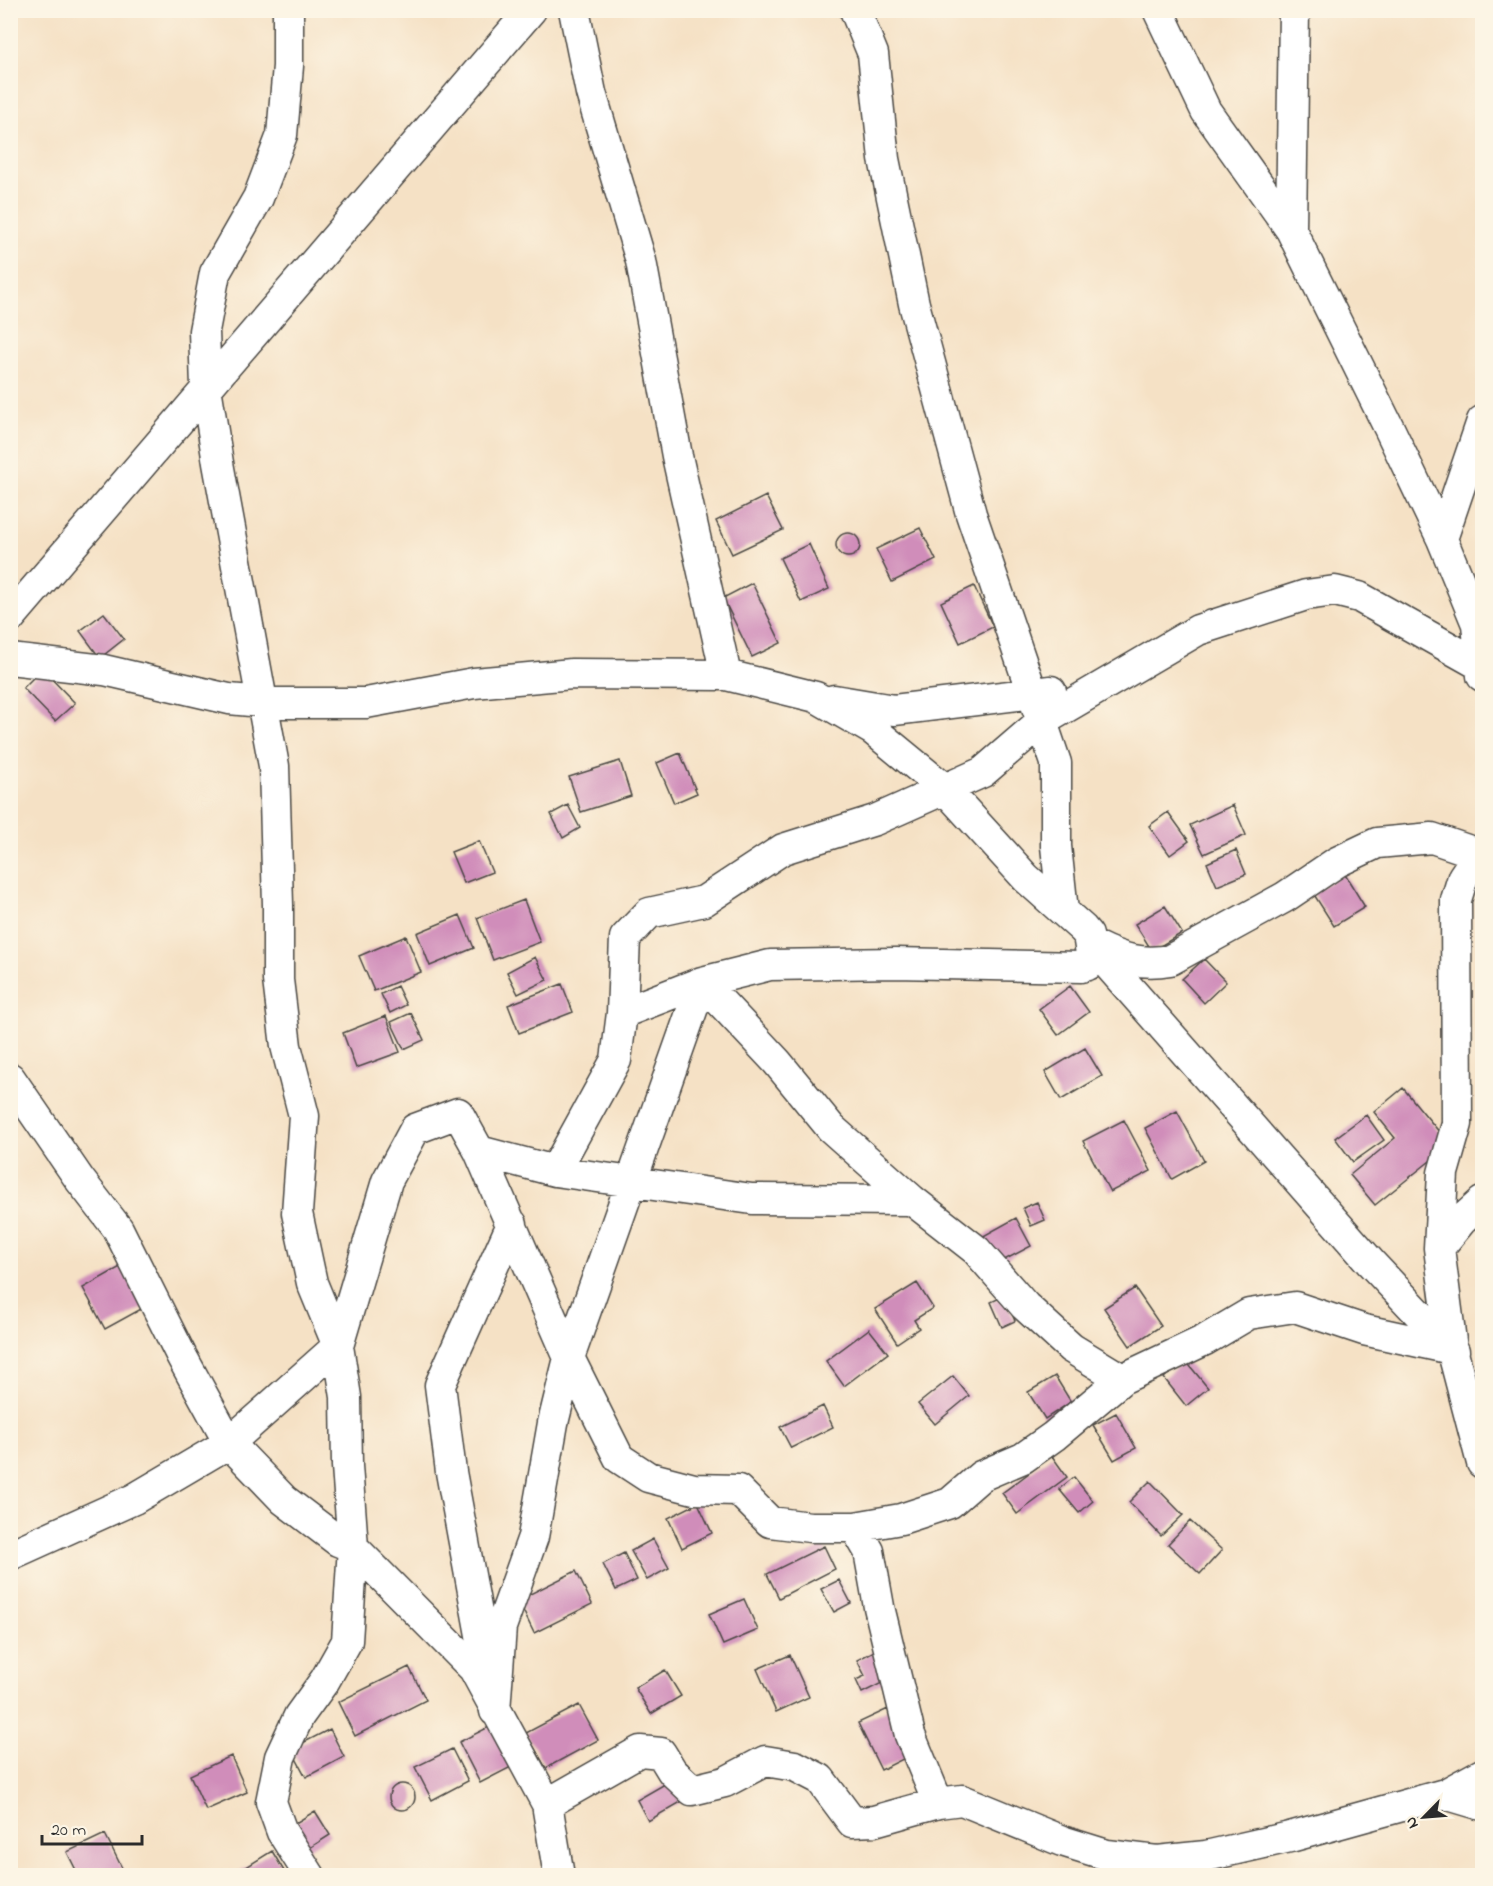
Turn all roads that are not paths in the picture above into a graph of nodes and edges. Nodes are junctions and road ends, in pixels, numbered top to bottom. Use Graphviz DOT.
graph roads {
  1 [pos="288,10"];
  2 [pos="531,10"];
  3 [pos="574,10"];
  4 [pos="855,10"];
  5 [pos="1158,10"];
  6 [pos="1294,10"];
  7 [pos="1291,230"];
  8 [pos="206,387"];
  9 [pos="1482,422"];
  10 [pos="1442,539"];
  11 [pos="10,618"];
  12 [pos="10,659"];
  13 [pos="1481,669"];
  14 [pos="726,675"];
  15 [pos="1100,687"];
  16 [pos="1034,692"];
  17 [pos="816,697"];
  18 [pos="260,702"];
  19 [pos="1041,722"];
  20 [pos="946,789"];
  21 [pos="1481,852"];
  22 [pos="1063,911"];
  23 [pos="1090,944"];
  24 [pos="702,982"];
  25 [pos="622,1013"];
  26 [pos="10,1078"];
  27 [pos="479,1151"];
  28 [pos="555,1171"];
  29 [pos="633,1181"];
  30 [pos="912,1200"];
  31 [pos="1482,1202"];
  32 [pos="512,1224"];
  33 [pos="1439,1248"];
  34 [pos="338,1346"];
  35 [pos="1452,1349"];
  36 [pos="570,1358"];
  37 [pos="1122,1379"];
  38 [pos="1482,1383"];
  39 [pos="229,1443"];
  40 [pos="1482,1464"];
  41 [pos="855,1527"];
  42 [pos="353,1547"];
  43 [pos="10,1555"];
  44 [pos="495,1711"];
  45 [pos="1482,1774"];
  46 [pos="1445,1794"];
  47 [pos="938,1803"];
  48 [pos="547,1804"];
  49 [pos="1482,1805"];
  50 [pos="1157,1861"];
  51 [pos="310,1875"];
  52 [pos="560,1875"];
  53 [pos="1196,1875"];
  1 -- 8 [label="street"];
  2 -- 8 [label="street"];
  3 -- 14 [label="street"];
  4 -- 16 [label="street"];
  5 -- 7 [label="street"];
  6 -- 7 [label="street"];
  7 -- 10 [label="street"];
  8 -- 11 [label="street"];
  8 -- 18 [label="street"];
  9 -- 10 [label="street"];
  10 -- 13 [label="street"];
  12 -- 18 [label="street"];
  13 -- 15 [label="street"];
  14 -- 17 [label="street"];
  14 -- 18 [label="street"];
  15 -- 16 [label="street"];
  15 -- 19 [label="street"];
  16 -- 17 [label="street"];
  16 -- 19 [label="street"];
  17 -- 20 [label="street"];
  18 -- 34 [label="street"];
  19 -- 20 [label="street"];
  19 -- 22 [label="street"];
  20 -- 22 [label="street"];
  20 -- 25 [label="street"];
  21 -- 23 [label="street"];
  21 -- 33 [label="street"];
  22 -- 23 [label="street"];
  23 -- 24 [label="street"];
  23 -- 35 [label="street"];
  24 -- 25 [label="street"];
  24 -- 29 [label="street"];
  24 -- 30 [label="street"];
  25 -- 28 [label="street"];
  26 -- 39 [label="street"];
  27 -- 28 [label="street"];
  27 -- 32 [label="street"];
  27 -- 34 [label="street"];
  28 -- 29 [label="street"];
  29 -- 30 [label="street"];
  29 -- 36 [label="street"];
  30 -- 37 [label="street"];
  31 -- 33 [label="street"];
  32 -- 36 [label="street"];
  32 -- 44 [label="street"];
  33 -- 35 [label="street"];
  34 -- 39 [label="street"];
  34 -- 42 [label="street"];
  35 -- 37 [label="street"];
  35 -- 38 [label="street"];
  35 -- 40 [label="street"];
  36 -- 41 [label="street"];
  36 -- 44 [label="street"];
  37 -- 41 [label="street"];
  39 -- 42 [label="street"];
  39 -- 43 [label="street"];
  41 -- 47 [label="street"];
  42 -- 44 [label="street"];
  42 -- 51 [label="street"];
  44 -- 48 [label="street"];
  45 -- 46 [label="street"];
  46 -- 49 [label="street"];
  46 -- 50 [label="street"];
  47 -- 48 [label="street"];
  47 -- 50 [label="street"];
  48 -- 52 [label="street"];
  50 -- 53 [label="street"];
}
